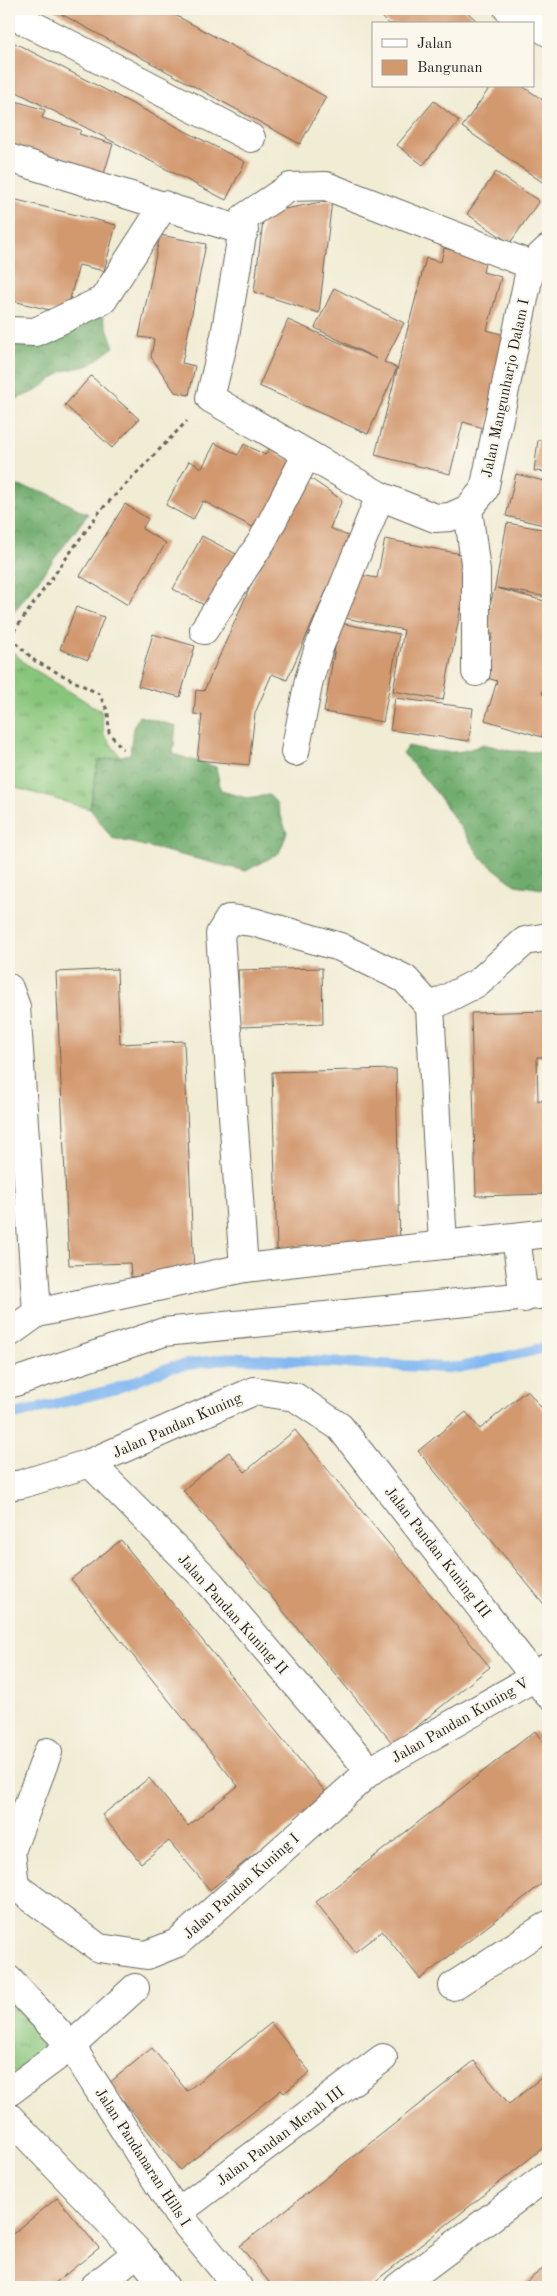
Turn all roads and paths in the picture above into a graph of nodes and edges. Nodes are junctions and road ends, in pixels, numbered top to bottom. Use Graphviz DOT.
graph roads {
  1 [pos="508,9"];
  2 [pos="9,13"];
  3 [pos="531,22"];
  4 [pos="534,24"];
  5 [pos="548,32"];
  6 [pos="251,138"];
  7 [pos="9,158"];
  8 [pos="164,205"];
  9 [pos="244,231"];
  10 [pos="540,257"];
  11 [pos="9,331"];
  12 [pos="210,398"];
  13 [pos="307,454"];
  14 [pos="380,496"];
  15 [pos="468,509"];
  16 [pos="204,630"];
  17 [pos="9,638"];
  18 [pos="476,672"];
  19 [pos="123,749"];
  20 [pos="295,752"];
  21 [pos="548,937"];
  22 [pos="9,988"];
  23 [pos="430,1007"];
  24 [pos="548,1233"];
  25 [pos="516,1237"];
  26 [pos="443,1245"];
  27 [pos="244,1268"];
  28 [pos="536,1296"];
  29 [pos="37,1313"];
  30 [pos="9,1333"];
  31 [pos="9,1384"];
  32 [pos="340,1427"];
  33 [pos="90,1463"];
  34 [pos="9,1486"];
  35 [pos="544,1680"];
  36 [pos="48,1752"];
  37 [pos="370,1771"];
  38 [pos="548,1925"];
  39 [pos="9,1980"];
  40 [pos="453,1986"];
  41 [pos="135,1988"];
  42 [pos="71,2046"];
  43 [pos="383,2058"];
  44 [pos="9,2092"];
  45 [pos="9,2117"];
  46 [pos="548,2175"];
  47 [pos="177,2213"];
  48 [pos="138,2252"];
  49 [pos="94,2287"];
  50 [pos="165,2287"];
  51 [pos="238,2287"];
  52 [pos="398,2287"];
  1 -- 3 [label="street"];
  2 -- 6 [label="street"];
  4 -- 5 [label="street"];
  7 -- 8 [label="street"];
  8 -- 9 [label="street"];
  8 -- 11 [label="street"];
  9 -- 10 [label="street"];
  9 -- 12 [label="street"];
  10 -- 15 [label="street, Jalan Mangunharjo Dalam I"];
  12 -- 13 [label="street"];
  12 -- 17 [label="path"];
  13 -- 14 [label="street"];
  13 -- 16 [label="street"];
  14 -- 15 [label="street"];
  14 -- 20 [label="street"];
  15 -- 18 [label="street"];
  17 -- 19 [label="path"];
  21 -- 23 [label="street"];
  22 -- 29 [label="street"];
  23 -- 26 [label="street"];
  23 -- 27 [label="street"];
  24 -- 25 [label="street"];
  25 -- 26 [label="street"];
  25 -- 28 [label="street"];
  26 -- 27 [label="street"];
  27 -- 29 [label="street"];
  28 -- 31 [label="street"];
  29 -- 30 [label="street"];
  32 -- 33 [label="street, Jalan Pandan Kuning"];
  32 -- 35 [label="street, Jalan Pandan Kuning III"];
  33 -- 34 [label="street, Jalan Pandan Kuning"];
  33 -- 37 [label="street, Jalan Pandan Kuning II"];
  35 -- 37 [label="street, Jalan Pandan Kuning V"];
  36 -- 37 [label="street, Jalan Pandan Kuning I"];
  38 -- 40 [label="street"];
  39 -- 42 [label="street, Jalan Pandanaran Hills I"];
  41 -- 42 [label="street"];
  42 -- 44 [label="street"];
  42 -- 47 [label="street, Jalan Pandanaran Hills I"];
  43 -- 47 [label="street, Jalan Pandan Merah III"];
  45 -- 48 [label="street"];
  46 -- 52 [label="street"];
  47 -- 51 [label="street, Jalan Pandanaran Hills I"];
  48 -- 49 [label="street"];
  48 -- 50 [label="street"];
}
